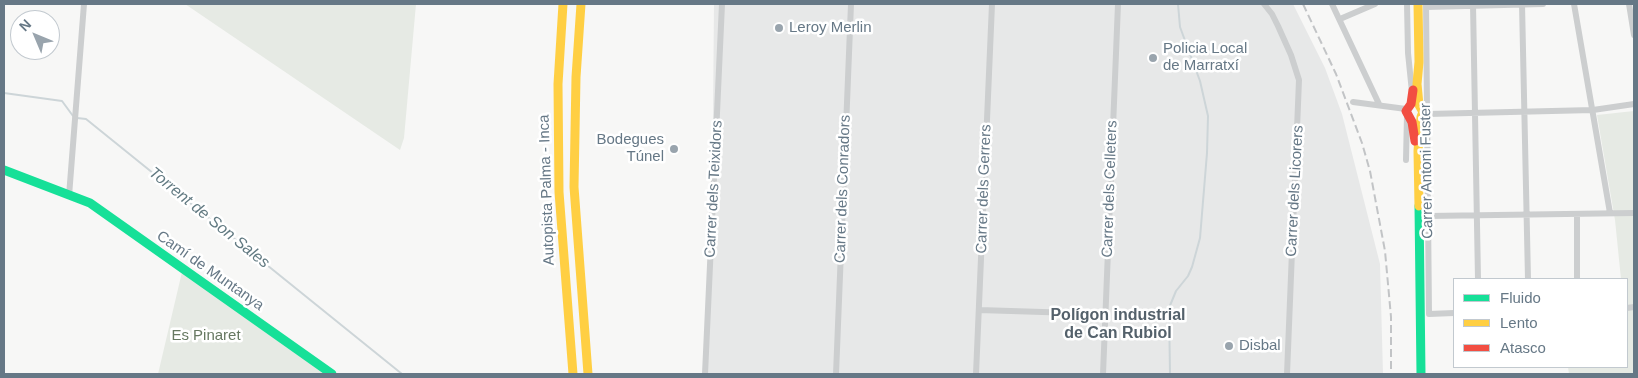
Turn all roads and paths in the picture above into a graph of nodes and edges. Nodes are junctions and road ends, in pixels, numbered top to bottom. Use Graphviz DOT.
graph roads {
  1 [pos="84,4"];
  2 [pos="564,4"];
  3 [pos="581,4"];
  4 [pos="722,4"];
  5 [pos="851,4"];
  6 [pos="992,4"];
  7 [pos="1118,4"];
  8 [pos="1124,4"];
  9 [pos="1264,4"];
  10 [pos="1332,4"];
  11 [pos="1375,4"];
  12 [pos="1407,4"];
  13 [pos="1522,4"];
  14 [pos="1543,4"];
  15 [pos="1574,4"];
  16 [pos="1629,4"];
  17 [pos="1423,5"];
  18 [pos="1473,5"];
  19 [pos="1117,14"];
  20 [pos="1340,19"];
  21 [pos="1634,35"];
  22 [pos="1353,102"];
  23 [pos="1379,104"];
  24 [pos="1634,104"];
  25 [pos="1411,108"];
  26 [pos="1594,110"];
  27 [pos="1525,113"];
  28 [pos="1475,114"];
  29 [pos="1424,115"];
  30 [pos="1418,151"];
  31 [pos="1406,160"];
  32 [pos="4,170"];
  33 [pos="68,196"];
  34 [pos="1610,213"];
  35 [pos="1634,213"];
  36 [pos="1526,214"];
  37 [pos="1577,215"];
  38 [pos="1428,216"];
  39 [pos="1476,216"];
  40 [pos="1478,278"];
  41 [pos="1528,278"];
  42 [pos="1577,278"];
  43 [pos="979,310"];
  44 [pos="1453,313"];
  45 [pos="1106,314"];
  46 [pos="332,374"];
  47 [pos="572,374"];
  48 [pos="588,374"];
  49 [pos="705,374"];
  50 [pos="836,374"];
  51 [pos="976,374"];
  52 [pos="1103,374"];
  53 [pos="1287,374"];
  54 [pos="1421,374"];
  1 -- 33 [label="street"];
  2 -- 47 [label="main road, Autopista Palma - Inca"];
  3 -- 48 [label="main road, Autopista Palma - Inca"];
  4 -- 49 [label="street, Carrer dels Teixidors"];
  5 -- 50 [label="street, Carrer dels Conradors"];
  6 -- 43 [label="street, Carrer dels Gerrers"];
  7 -- 19 [label="street, Carrer dels Celleters"];
  8 -- 19 [label="street"];
  9 -- 53 [label="street, Carrer dels Licorers"];
  10 -- 20 [label="street"];
  11 -- 20 [label="street"];
  12 -- 25 [label="street"];
  13 -- 14 [label="street"];
  13 -- 18 [label="street"];
  13 -- 27 [label="street"];
  15 -- 26 [label="street"];
  16 -- 21 [label="street"];
  17 -- 18 [label="street"];
  17 -- 25 [label="main road"];
  17 -- 29 [label="street, Carrer Antoni Fuster"];
  18 -- 28 [label="street"];
  19 -- 45 [label="street, Carrer dels Celleters"];
  20 -- 23 [label="street"];
  22 -- 23 [label="street"];
  23 -- 25 [label="street"];
  24 -- 26 [label="street"];
  25 -- 29 [label="main road"];
  25 -- 30 [label="main road"];
  25 -- 31 [label="street"];
  26 -- 27 [label="street"];
  26 -- 34 [label="street"];
  27 -- 28 [label="street"];
  27 -- 36 [label="street"];
  28 -- 29 [label="street"];
  28 -- 39 [label="street"];
  29 -- 30 [label="main road"];
  29 -- 38 [label="street, Carrer Antoni Fuster"];
  30 -- 54 [label="main road"];
  32 -- 33 [label="main road"];
  33 -- 46 [label="main road, Camí de Muntanya"];
  34 -- 35 [label="street"];
  34 -- 37 [label="street"];
  36 -- 37 [label="street"];
  36 -- 39 [label="street"];
  36 -- 41 [label="street"];
  37 -- 42 [label="street"];
  38 -- 39 [label="street"];
  38 -- 44 [label="street, Carrer Antoni Fuster"];
  39 -- 40 [label="street"];
  43 -- 45 [label="street"];
  43 -- 51 [label="street, Carrer dels Gerrers"];
  45 -- 52 [label="street, Carrer dels Celleters"];
}
